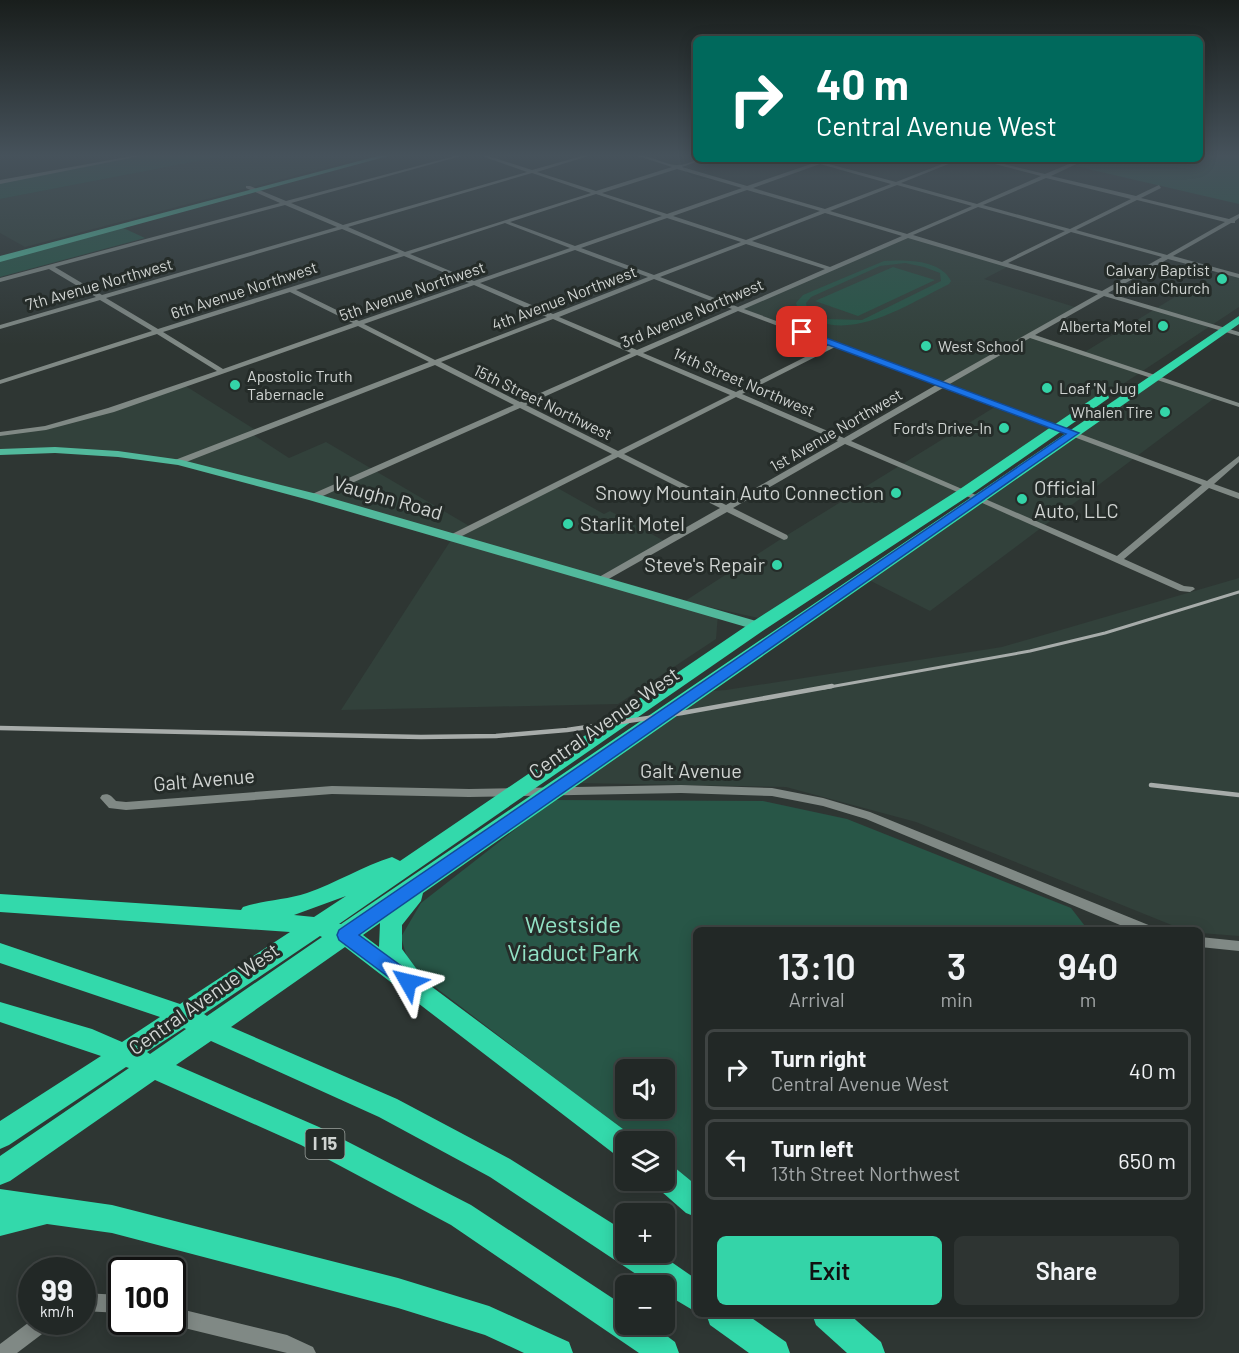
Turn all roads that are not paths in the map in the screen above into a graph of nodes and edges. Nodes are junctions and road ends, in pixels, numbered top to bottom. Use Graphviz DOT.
graph roads {
  1 [pos="131,219"];
  2 [pos="141,219"];
  3 [pos="224,219"];
  4 [pos="323,219"];
  5 [pos="369,219"];
  6 [pos="515,219"];
  7 [pos="658,219"];
  8 [pos="677,219"];
  9 [pos="804,219"];
  10 [pos="852,219"];
  11 [pos="946,219"];
  12 [pos="1031,219"];
  13 [pos="1093,219"];
  14 [pos="1222,219"];
  15 [pos="1233,219"];
  16 [pos="1230,221"];
  17 [pos="506,222"];
  18 [pos="1239,223"];
  19 [pos="342,227"];
  20 [pos="1071,230"];
  21 [pos="908,236"];
  22 [pos="746,242"];
  23 [pos="576,247"];
  24 [pos="0,253"];
  25 [pos="404,254"];
  26 [pos="1168,257"];
  27 [pos="0,259"];
  28 [pos="1002,264"];
  29 [pos="50,266"];
  30 [pos="830,269"];
  31 [pos="1239,276"];
  32 [pos="655,277"];
  33 [pos="0,280"];
  34 [pos="474,284"];
  35 [pos="291,290"];
  36 [pos="1103,293"];
  37 [pos="100,297"];
  38 [pos="1239,307"];
  39 [pos="740,308"];
  40 [pos="552,317"];
  41 [pos="1239,319"];
  42 [pos="358,324"];
  43 [pos="0,327"];
  44 [pos="1218,328"];
  45 [pos="156,333"];
  46 [pos="1239,334"];
  47 [pos="1029,335"];
  48 [pos="836,344"];
  49 [pos="636,353"];
  50 [pos="434,363"];
  51 [pos="222,371"];
  52 [pos="1149,375"];
  53 [pos="0,382"];
  54 [pos="944,384"];
  55 [pos="735,395"];
  56 [pos="519,405"];
  57 [pos="1239,405"];
  58 [pos="1059,428"];
  59 [pos="1074,433"];
  60 [pos="0,434"];
  61 [pos="845,441"];
  62 [pos="0,452"];
  63 [pos="617,454"];
  64 [pos="1239,458"];
  65 [pos="178,462"];
  66 [pos="1207,485"];
  67 [pos="965,492"];
  68 [pos="1239,496"];
  69 [pos="313,497"];
  70 [pos="980,498"];
  71 [pos="726,508"];
  72 [pos="453,537"];
  73 [pos="784,537"];
  74 [pos="1118,560"];
  75 [pos="863,577"];
  76 [pos="602,579"];
  77 [pos="1190,589"];
  78 [pos="758,626"];
  79 [pos="737,660"];
  80 [pos="106,798"];
  81 [pos="442,842"];
  82 [pos="424,880"];
  83 [pos="0,903"];
  84 [pos="172,916"];
  85 [pos="316,926"];
  86 [pos="1139,927"];
  87 [pos="346,935"];
  88 [pos="1203,942"];
  89 [pos="1239,946"];
  90 [pos="0,953"];
  91 [pos="424,993"];
  92 [pos="0,1012"];
  93 [pos="0,1136"];
  94 [pos="615,1139"];
  95 [pos="0,1172"];
  96 [pos="675,1185"];
  97 [pos="693,1200"];
  98 [pos="0,1203"];
  99 [pos="52,1210"];
  100 [pos="0,1222"];
  101 [pos="615,1242"];
  102 [pos="647,1263"];
  103 [pos="693,1295"];
  104 [pos="725,1317"];
  105 [pos="830,1317"];
  106 [pos="186,1319"];
  107 [pos="26,1335"];
  108 [pos="2,1353"];
  109 [pos="307,1353"];
  110 [pos="558,1353"];
  111 [pos="664,1353"];
  112 [pos="775,1353"];
  113 [pos="870,1353"];
  1 -- 24 [label="main road"];
  2 -- 27 [label="main road"];
  3 -- 29 [label="street"];
  4 -- 19 [label="street, 14th Street Northwest"];
  5 -- 19 [label="street, 7th Avenue Northwest"];
  6 -- 17 [label="street, 6th Avenue Northwest"];
  7 -- 23 [label="street, 5th Avenue Northwest"];
  8 -- 22 [label="street"];
  9 -- 22 [label="street, 4th Avenue Northwest"];
  10 -- 21 [label="street"];
  11 -- 21 [label="street, 3rd Avenue Northwest"];
  12 -- 20 [label="street"];
  13 -- 20 [label="street"];
  14 -- 16 [label="street"];
  15 -- 16 [label="street, 1st Avenue Northwest"];
  16 -- 18 [label="street"];
  16 -- 26 [label="street, 1st Avenue Northwest"];
  17 -- 23 [label="street"];
  17 -- 25 [label="street, 6th Avenue Northwest"];
  19 -- 25 [label="street, 14th Street Northwest"];
  19 -- 37 [label="street, 7th Avenue Northwest"];
  20 -- 26 [label="street"];
  20 -- 28 [label="street"];
  21 -- 28 [label="street"];
  21 -- 30 [label="street, 3rd Avenue Northwest"];
  22 -- 30 [label="street"];
  22 -- 32 [label="street, 4th Avenue Northwest"];
  23 -- 32 [label="street"];
  23 -- 34 [label="street, 5th Avenue Northwest"];
  25 -- 34 [label="street, 14th Street Northwest"];
  25 -- 35 [label="street, 6th Avenue Northwest"];
  26 -- 31 [label="street"];
  26 -- 36 [label="street, 1st Avenue Northwest"];
  28 -- 36 [label="street"];
  29 -- 33 [label="street"];
  29 -- 37 [label="street"];
  30 -- 39 [label="street, 3rd Avenue Northwest"];
  32 -- 39 [label="street"];
  32 -- 40 [label="street, 4th Avenue Northwest"];
  34 -- 40 [label="street, 14th Street Northwest"];
  34 -- 42 [label="street, 5th Avenue Northwest"];
  35 -- 42 [label="street, 15th Street Northwest"];
  35 -- 45 [label="street, 6th Avenue Northwest"];
  36 -- 44 [label="street"];
  36 -- 47 [label="street, 1st Avenue Northwest"];
  37 -- 43 [label="street, 7th Avenue Northwest"];
  37 -- 45 [label="street"];
  38 -- 44 [label="highway, Central Avenue West"];
  39 -- 48 [label="street"];
  39 -- 49 [label="street, 3rd Avenue Northwest"];
  40 -- 49 [label="street, 14th Street Northwest"];
  40 -- 50 [label="street, 4th Avenue Northwest"];
  41 -- 44 [label="highway, Central Avenue West"];
  42 -- 50 [label="street, 15th Street Northwest"];
  42 -- 51 [label="street, 5th Avenue Northwest"];
  44 -- 46 [label="street"];
  44 -- 52 [label="highway, Central Avenue West"];
  45 -- 51 [label="street"];
  45 -- 53 [label="street, 6th Avenue Northwest"];
  47 -- 52 [label="street"];
  47 -- 54 [label="street, 1st Avenue Northwest"];
  48 -- 54 [label="street"];
  48 -- 55 [label="street"];
  49 -- 55 [label="street, 14th Street Northwest"];
  49 -- 56 [label="street, 3rd Avenue Northwest"];
  50 -- 56 [label="street, 15th Street Northwest"];
  50 -- 65 [label="street, 4th Avenue Northwest"];
  51 -- 60 [label="street, 5th Avenue Northwest"];
  52 -- 57 [label="street"];
  52 -- 58 [label="highway, Central Avenue West"];
  52 -- 59 [label="highway, Central Avenue West"];
  54 -- 58 [label="street"];
  54 -- 61 [label="street, 1st Avenue Northwest"];
  55 -- 61 [label="street, 14th Street Northwest"];
  55 -- 63 [label="street"];
  56 -- 63 [label="street, 15th Street Northwest"];
  56 -- 69 [label="street, 3rd Avenue Northwest"];
  58 -- 59 [label="street"];
  58 -- 67 [label="highway, Central Avenue West"];
  59 -- 66 [label="street"];
  59 -- 70 [label="highway, Central Avenue West"];
  61 -- 67 [label="street, 14th Street Northwest"];
  61 -- 71 [label="street, 1st Avenue Northwest"];
  62 -- 65 [label="main road, Vaughn Road"];
  63 -- 71 [label="street, 15th Street Northwest"];
  63 -- 72 [label="street"];
  64 -- 66 [label="street"];
  65 -- 69 [label="main road, Vaughn Road"];
  66 -- 68 [label="street"];
  66 -- 74 [label="street"];
  67 -- 70 [label="street, 14th Street Northwest"];
  67 -- 78 [label="highway, Central Avenue West"];
  69 -- 72 [label="main road, Vaughn Road"];
  70 -- 74 [label="street, 14th Street Northwest"];
  70 -- 75 [label="highway, Central Avenue West"];
  71 -- 73 [label="street, 15th Street Northwest"];
  71 -- 76 [label="street, 1st Avenue Northwest"];
  72 -- 76 [label="main road, Vaughn Road"];
  74 -- 77 [label="street, 14th Street Northwest"];
  75 -- 78 [label="highway"];
  75 -- 79 [label="highway, Central Avenue West"];
  76 -- 78 [label="main road, Vaughn Road"];
  78 -- 79 [label="highway"];
  78 -- 81 [label="highway, Central Avenue West"];
  79 -- 82 [label="highway, Central Avenue West"];
  80 -- 86 [label="street, Galt Avenue"];
  81 -- 84 [label="highway"];
  81 -- 85 [label="highway, Central Avenue West"];
  82 -- 87 [label="highway, Central Avenue West"];
  82 -- 91 [label="highway"];
  83 -- 84 [label="highway"];
  84 -- 85 [label="highway"];
  85 -- 87 [label="highway"];
  85 -- 93 [label="highway, Central Avenue West"];
  87 -- 91 [label="highway"];
  87 -- 95 [label="highway, Central Avenue West"];
  88 -- 89 [label="street"];
  90 -- 101 [label="highway"];
  91 -- 94 [label="highway"];
  92 -- 111 [label="highway, I 15"];
  96 -- 97 [label="highway"];
  98 -- 99 [label="highway"];
  99 -- 100 [label="highway"];
  99 -- 110 [label="highway"];
  102 -- 103 [label="highway"];
  104 -- 112 [label="highway"];
  105 -- 113 [label="highway"];
  106 -- 109 [label="street"];
  107 -- 108 [label="street"];
}
